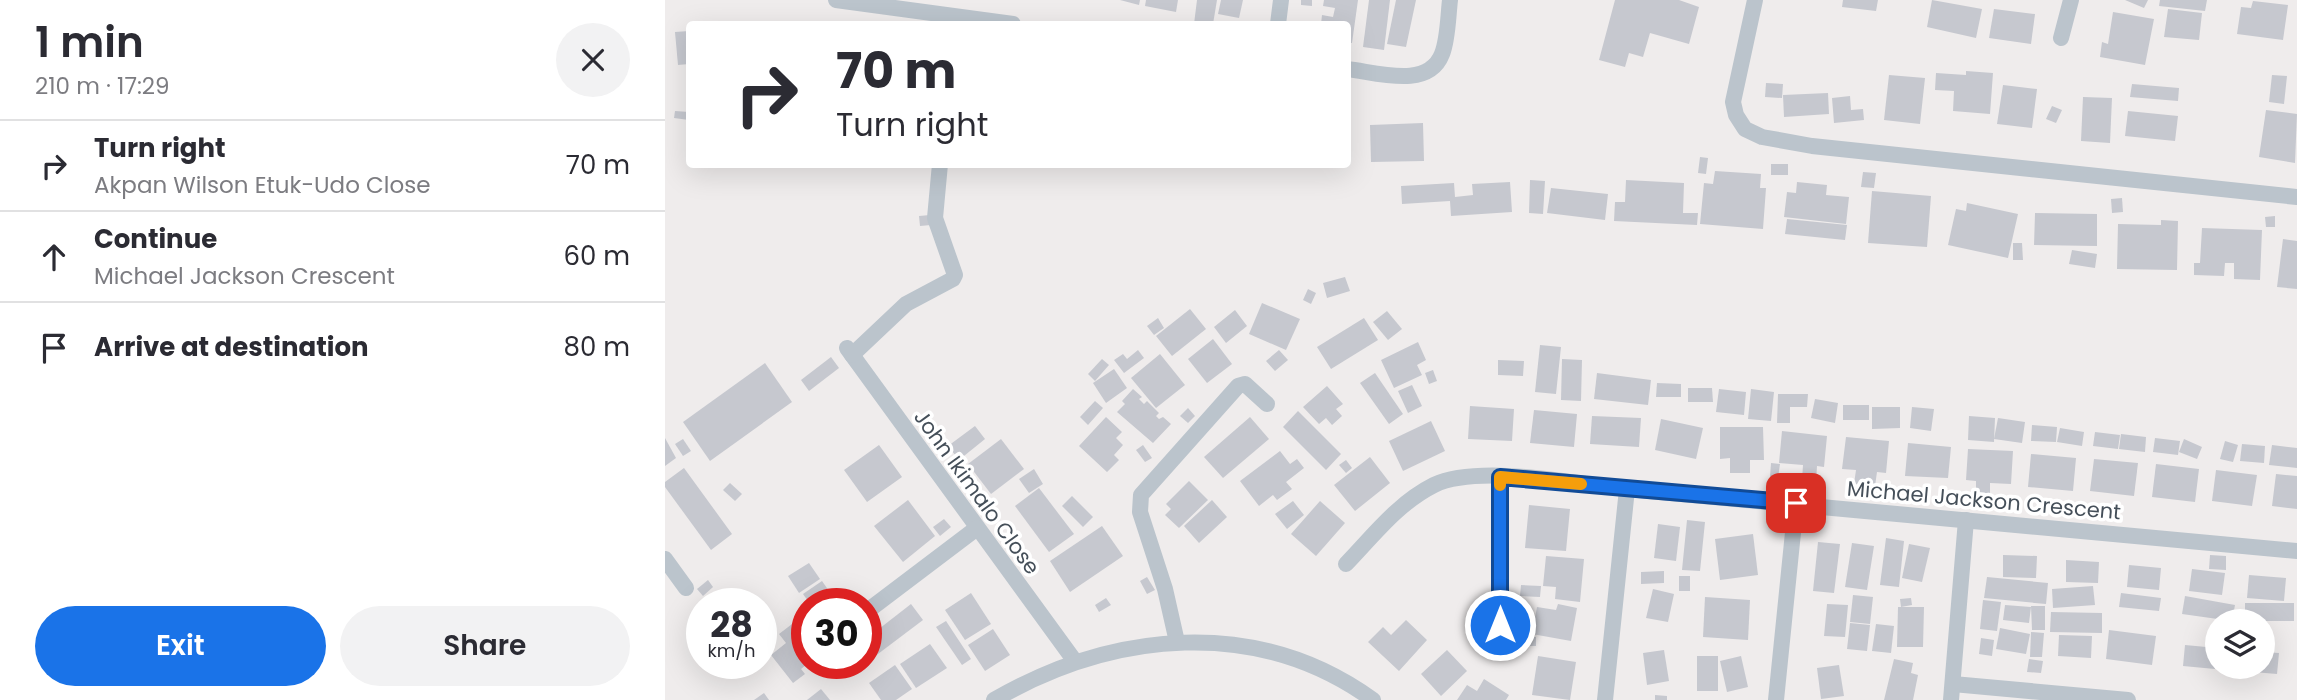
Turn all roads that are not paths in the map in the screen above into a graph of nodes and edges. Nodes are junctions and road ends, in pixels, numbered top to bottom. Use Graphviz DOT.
graph roads {
  1 [pos="836,0"];
  2 [pos="1281,0"];
  3 [pos="1450,0"];
  4 [pos="1755,0"];
  5 [pos="2071,0"];
  6 [pos="991,21"];
  7 [pos="1278,21"];
  8 [pos="2061,38"];
  9 [pos="1351,69"];
  10 [pos="940,168"];
  11 [pos="2297,197"];
  12 [pos="1267,404"];
  13 [pos="1500,477"];
  14 [pos="1627,489"];
  15 [pos="1796,503"];
  16 [pos="1966,520"];
  17 [pos="977,528"];
  18 [pos="2297,551"];
  19 [pos="665,559"];
  20 [pos="1346,564"];
  21 [pos="685,588"];
  22 [pos="882,600"];
  23 [pos="1177,642"];
  24 [pos="1501,650"];
  25 [pos="1074,660"];
  26 [pos="1952,692"];
  27 [pos="994,700"];
  28 [pos="1373,700"];
  29 [pos="1605,700"];
  30 [pos="1776,700"];
  31 [pos="2128,700"];
  1 -- 6 [label="street"];
  2 -- 7 [label="street"];
  3 -- 9 [label="street"];
  4 -- 11 [label="street"];
  5 -- 8 [label="street"];
  10 -- 17 [label="street, John Ikimalo Close"];
  12 -- 23 [label="street"];
  13 -- 14 [label="street, Michael Jackson Crescent"];
  13 -- 20 [label="street, Michael Jackson Crescent"];
  13 -- 24 [label="street"];
  14 -- 15 [label="street, Michael Jackson Crescent"];
  14 -- 29 [label="street"];
  15 -- 16 [label="street, Michael Jackson Crescent"];
  15 -- 30 [label="street"];
  16 -- 18 [label="street, Michael Jackson Crescent"];
  16 -- 26 [label="street"];
  17 -- 22 [label="street"];
  17 -- 25 [label="street, John Ikimalo Close"];
  19 -- 21 [label="street"];
  23 -- 25 [label="street"];
  23 -- 28 [label="street"];
  25 -- 27 [label="street"];
  26 -- 31 [label="street"];
}
